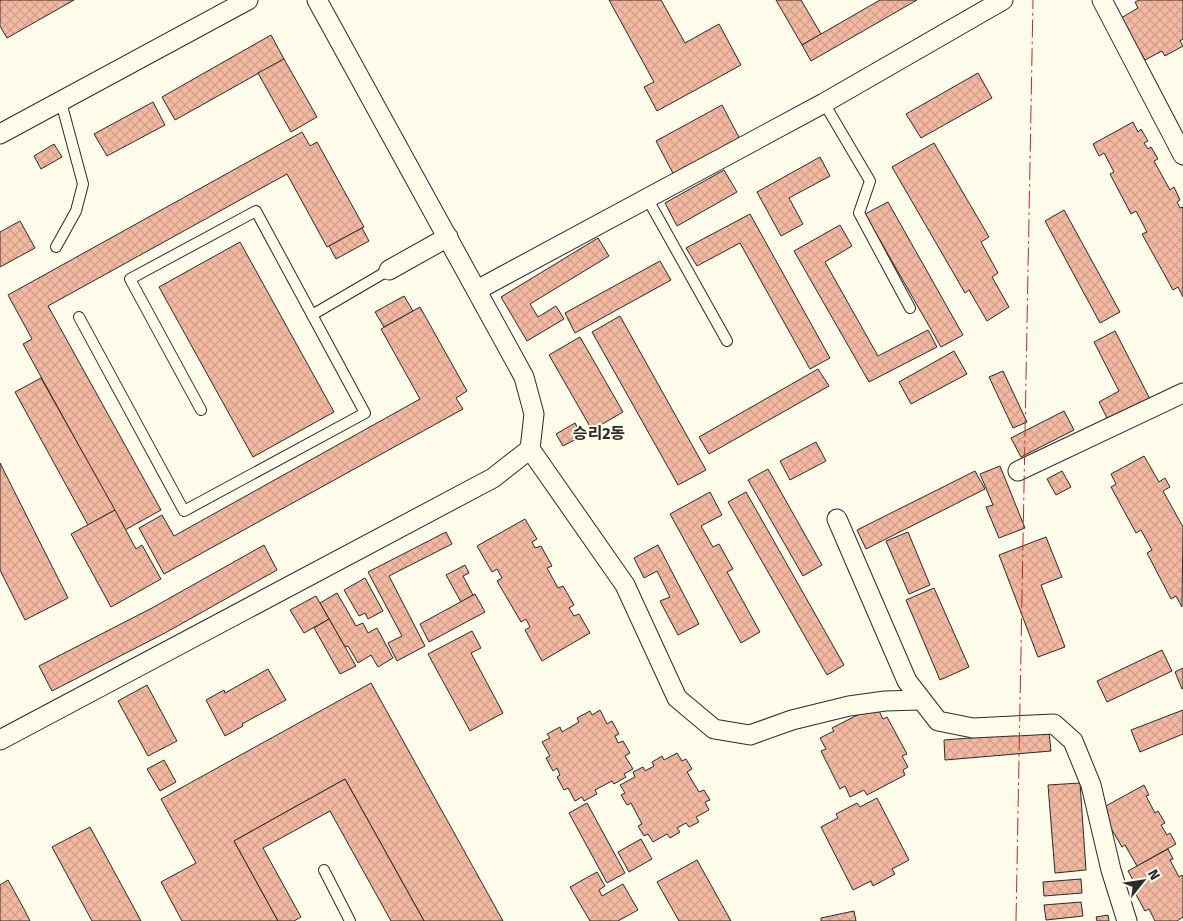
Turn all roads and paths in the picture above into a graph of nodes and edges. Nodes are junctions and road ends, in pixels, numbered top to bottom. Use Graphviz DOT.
graph roads {
  1 [pos="248,0"];
  2 [pos="317,0"];
  3 [pos="1003,0"];
  4 [pos="1102,0"];
  5 [pos="984,5"];
  6 [pos="61,102"];
  7 [pos="824,103"];
  8 [pos="0,134"];
  9 [pos="1183,155"];
  10 [pos="647,198"];
  11 [pos="448,237"];
  12 [pos="56,247"];
  13 [pos="389,270"];
  14 [pos="478,290"];
  15 [pos="910,308"];
  16 [pos="312,315"];
  17 [pos="79,317"];
  18 [pos="727,341"];
  19 [pos="1183,393"];
  20 [pos="201,410"];
  21 [pos="530,449"];
  22 [pos="1018,471"];
  23 [pos="837,519"];
  24 [pos="920,700"];
  25 [pos="0,740"];
  26 [pos="324,870"];
  27 [pos="350,921"];
  28 [pos="1127,921"];
  1 -- 6 [label="street"];
  2 -- 11 [label="street"];
  3 -- 5 [label="street"];
  4 -- 9 [label="street"];
  5 -- 7 [label="street"];
  6 -- 8 [label="street"];
  6 -- 12 [label="lane"];
  7 -- 10 [label="street"];
  7 -- 15 [label="lane"];
  10 -- 14 [label="street"];
  10 -- 18 [label="lane"];
  11 -- 13 [label="street"];
  11 -- 14 [label="street"];
  13 -- 16 [label="lane"];
  14 -- 21 [label="street"];
  16 -- 17 [label="lane"];
  16 -- 20 [label="lane"];
  19 -- 22 [label="street"];
  21 -- 24 [label="street"];
  21 -- 25 [label="street"];
  23 -- 24 [label="street"];
  24 -- 28 [label="street"];
  26 -- 27 [label="lane"];
}
